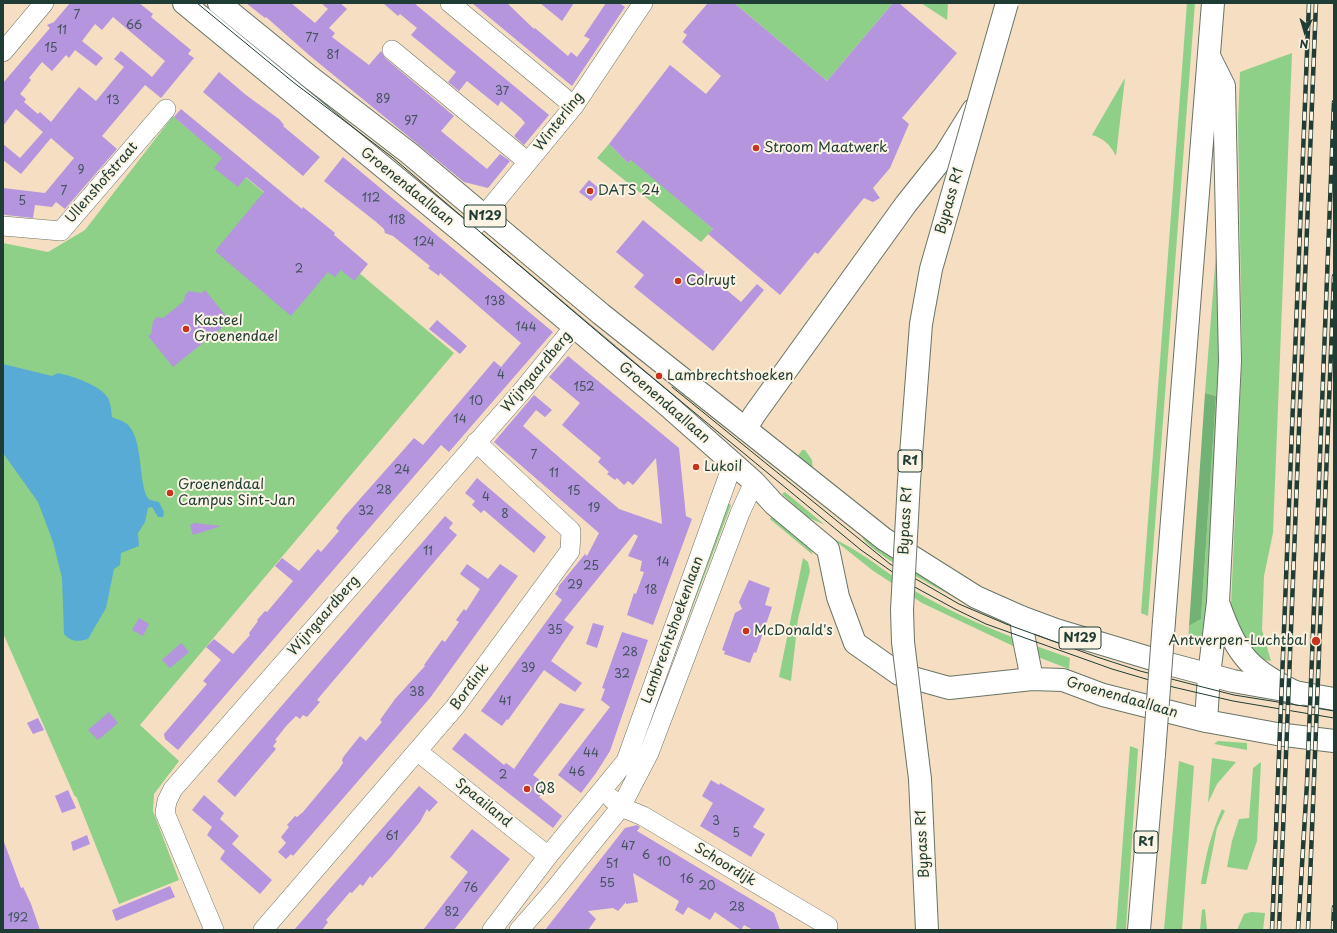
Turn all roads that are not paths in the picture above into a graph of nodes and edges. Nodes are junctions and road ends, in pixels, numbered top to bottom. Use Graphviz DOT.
graph roads {
  1 [pos="44,3"];
  2 [pos="184,3"];
  3 [pos="219,3"];
  4 [pos="450,3"];
  5 [pos="643,3"];
  6 [pos="1007,3"];
  7 [pos="1213,3"];
  8 [pos="392,50"];
  9 [pos="3,52"];
  10 [pos="1210,56"];
  11 [pos="979,101"];
  12 [pos="574,106"];
  13 [pos="166,109"];
  14 [pos="528,162"];
  15 [pos="484,215"];
  16 [pos="3,226"];
  17 [pos="467,236"];
  18 [pos="574,327"];
  19 [pos="746,429"];
  20 [pos="476,442"];
  21 [pos="771,448"];
  22 [pos="734,463"];
  23 [pos="754,482"];
  24 [pos="1218,602"];
  25 [pos="1021,617"];
  26 [pos="1209,675"];
  27 [pos="1032,680"];
  28 [pos="1299,694"];
  29 [pos="1334,699"];
  30 [pos="1206,721"];
  31 [pos="1334,741"];
  32 [pos="417,751"];
  33 [pos="602,792"];
  34 [pos="621,807"];
  35 [pos="548,856"];
  36 [pos="828,926"];
  37 [pos="214,930"];
  38 [pos="263,930"];
  39 [pos="492,930"];
  40 [pos="519,930"];
  41 [pos="927,930"];
  42 [pos="1139,930"];
  1 -- 9 [label="street"];
  2 -- 17 [label="main road, Groenendaallaan / N129"];
  3 -- 15 [label="main road, Groenendaallaan / N129"];
  4 -- 12 [label="street"];
  5 -- 12 [label="street, Winterling"];
  6 -- 11 [label="main road, Bypass R1 / R1, bridge"];
  7 -- 10 [label="main road, R1"];
  8 -- 14 [label="street"];
  10 -- 24 [label="main road"];
  10 -- 42 [label="main road, R1, bridge"];
  11 -- 19 [label="main road, bridge"];
  11 -- 41 [label="main road, Bypass R1 / R1, bridge"];
  12 -- 14 [label="street, Winterling"];
  13 -- 16 [label="street, Ullenshofstraat"];
  14 -- 15 [label="street, Winterling"];
  15 -- 17 [label="street, Winterling"];
  15 -- 19 [label="main road, Groenendaallaan / N129"];
  17 -- 18 [label="main road, Groenendaallaan / N129"];
  18 -- 20 [label="street, Wijngaardberg"];
  18 -- 22 [label="main road, Groenendaallaan / N129"];
  19 -- 21 [label="main road, Groenendaallaan / N129"];
  19 -- 22 [label="main road"];
  20 -- 32 [label="street, Bordink"];
  20 -- 37 [label="street, Wijngaardberg"];
  21 -- 23 [label="main road"];
  21 -- 25 [label="main road, Groenendaallaan / N129"];
  22 -- 23 [label="main road, Groenendaallaan / N129"];
  22 -- 33 [label="street, Lambrechtshoekenlaan"];
  23 -- 27 [label="main road, Groenendaallaan / N129"];
  23 -- 34 [label="street, Lambrechtshoekenlaan"];
  24 -- 26 [label="main road"];
  24 -- 28 [label="main road"];
  25 -- 26 [label="main road, Groenendaallaan / N129"];
  25 -- 27 [label="main road"];
  26 -- 28 [label="main road, Groenendaallaan / N129"];
  26 -- 30 [label="main road"];
  27 -- 30 [label="main road, Groenendaallaan / N129"];
  28 -- 29 [label="main road, Groenendaallaan / N129"];
  30 -- 31 [label="main road, Groenendaallaan / N129"];
  32 -- 35 [label="street, Spaailand"];
  32 -- 38 [label="street, Bordink"];
  33 -- 34 [label="street"];
  33 -- 35 [label="street, Lambrechtshoekenlaan"];
  34 -- 36 [label="street, Schoordijk"];
  34 -- 40 [label="street, Lambrechtshoekenlaan"];
  35 -- 39 [label="street, Lambrechtshoekenlaan"];
}
